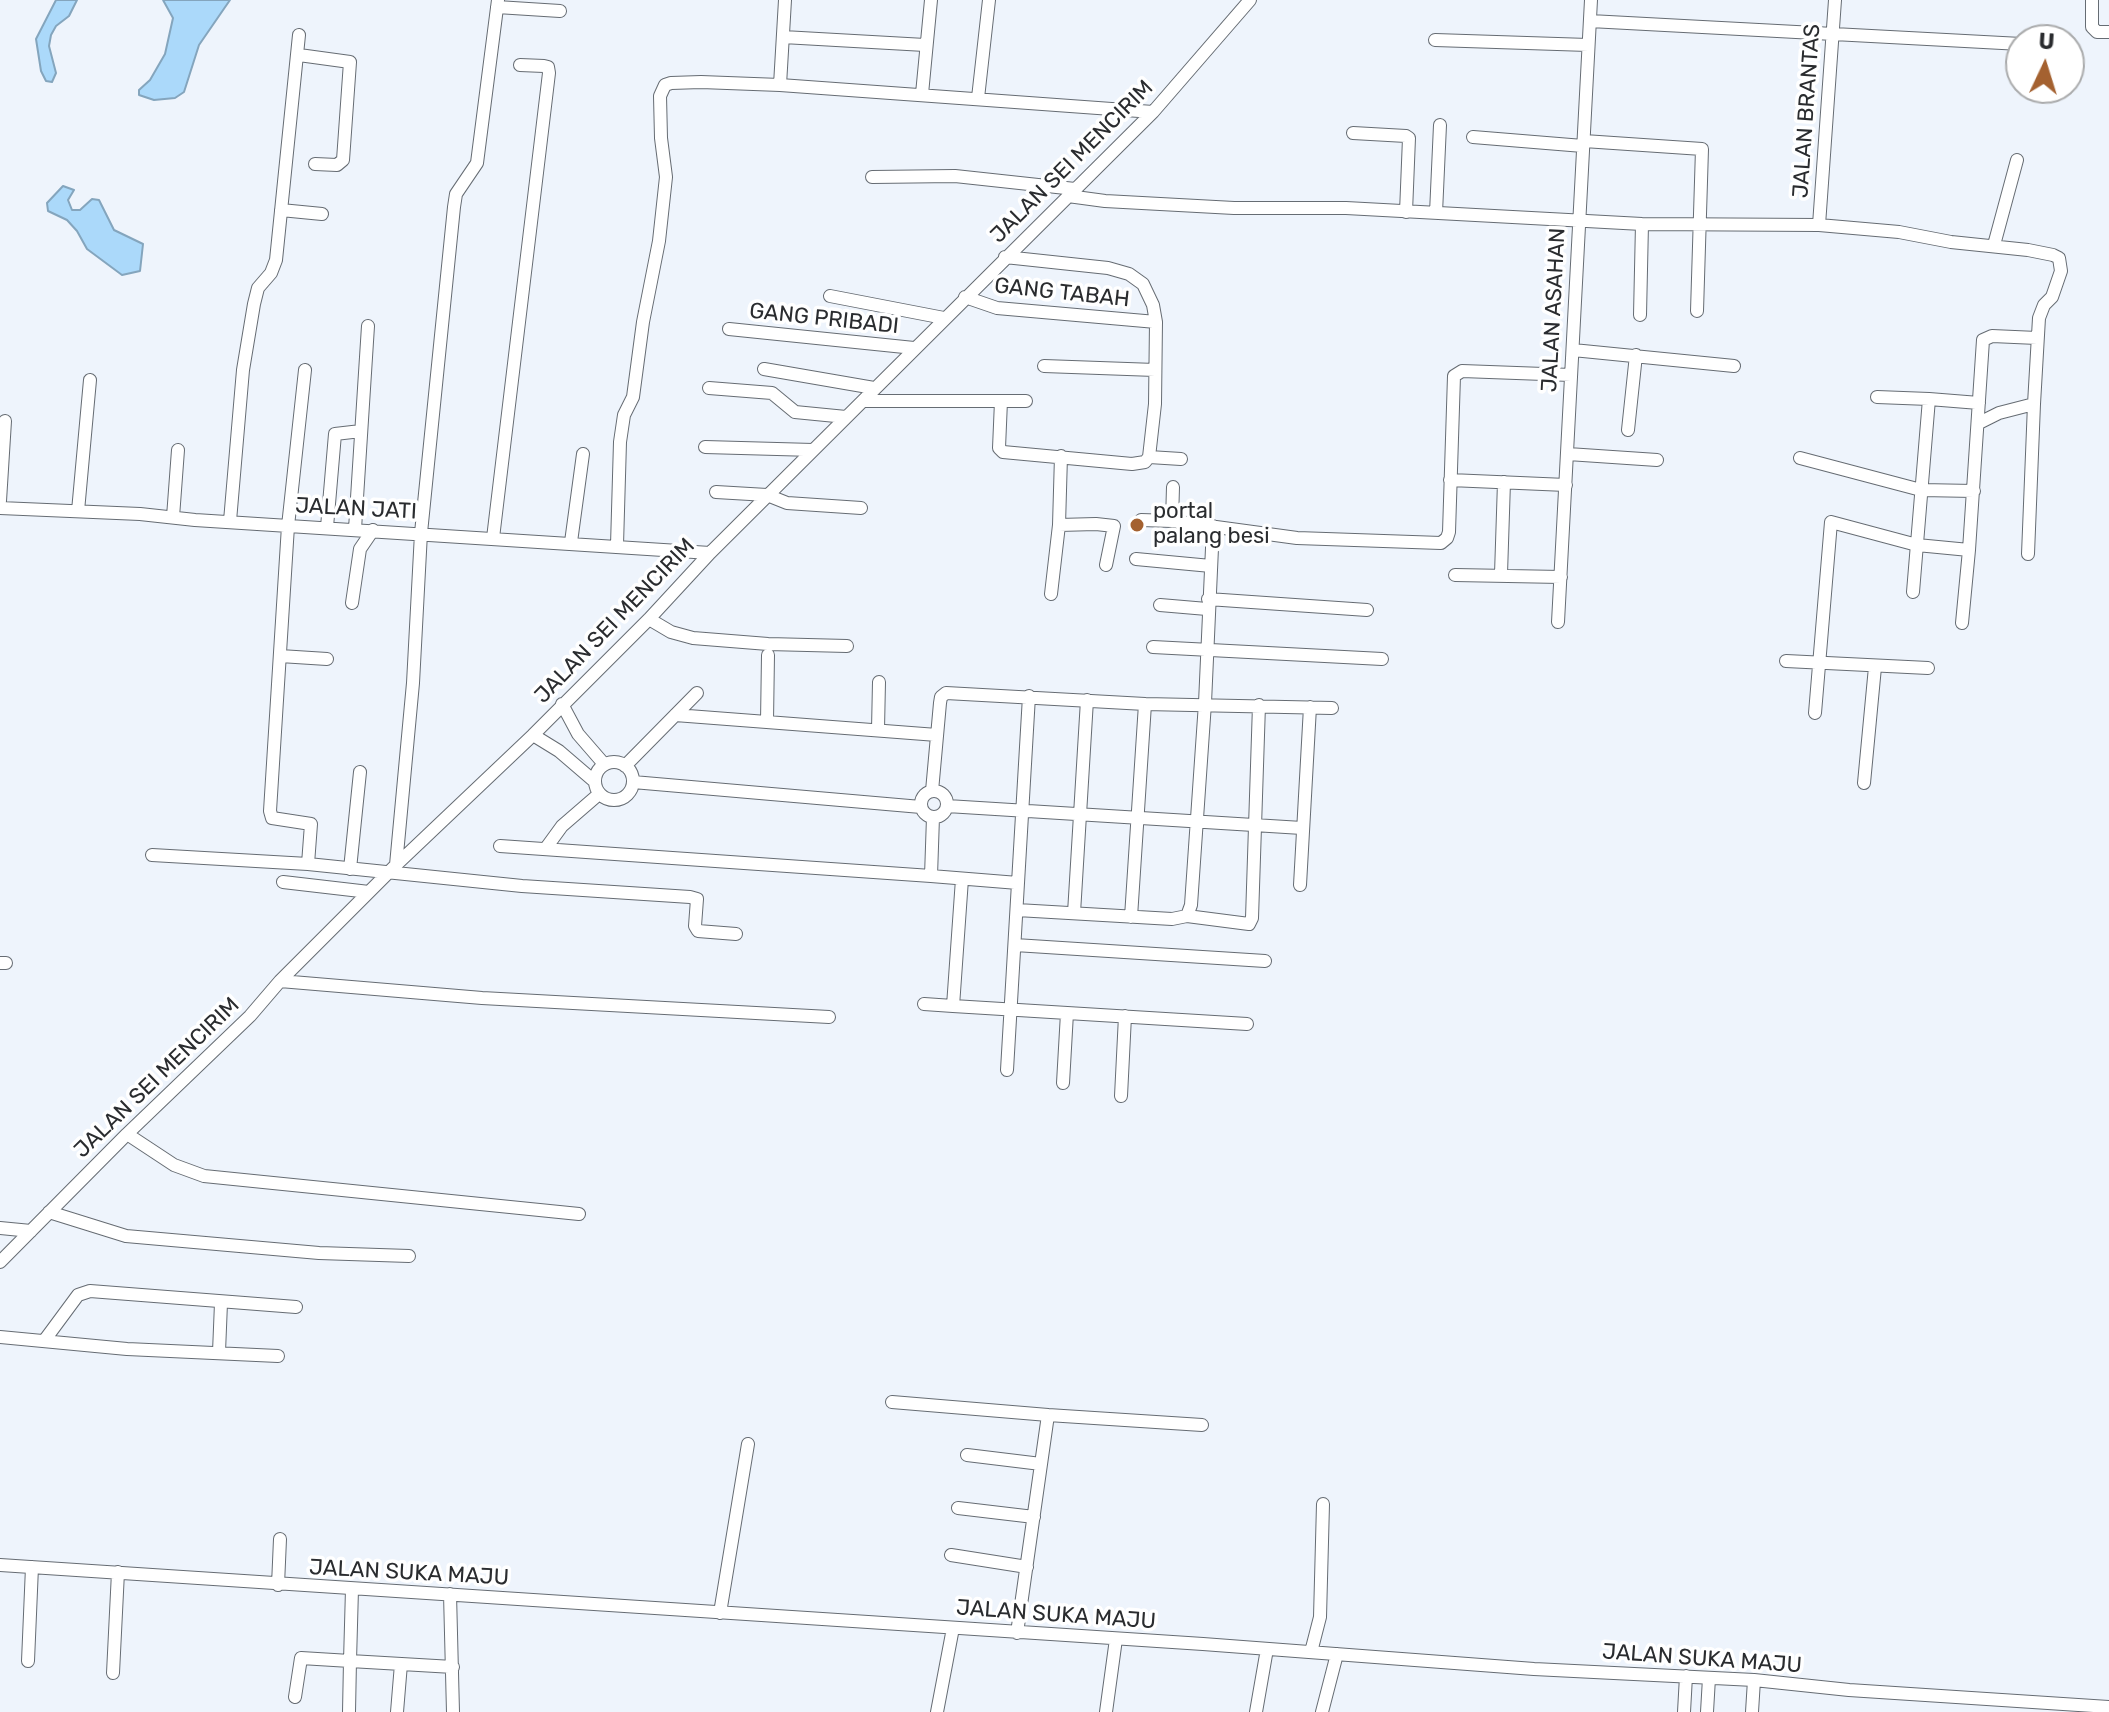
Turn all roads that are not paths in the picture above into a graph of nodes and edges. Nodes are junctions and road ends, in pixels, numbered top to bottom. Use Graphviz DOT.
graph roads {
  1 [pos="785,0"];
  2 [pos="931,0"];
  3 [pos="989,0"];
  4 [pos="1250,0"];
  5 [pos="1591,0"];
  6 [pos="1835,0"];
  7 [pos="2092,0"];
  8 [pos="498,3"];
  9 [pos="560,11"];
  10 [pos="1590,21"];
  11 [pos="2109,32"];
  12 [pos="1831,34"];
  13 [pos="299,35"];
  14 [pos="783,37"];
  15 [pos="1435,40"];
  16 [pos="2005,43"];
  17 [pos="925,45"];
  18 [pos="1588,45"];
  19 [pos="299,55"];
  20 [pos="520,65"];
  21 [pos="780,85"];
  22 [pos="922,94"];
  23 [pos="978,98"];
  24 [pos="1153,112"];
  25 [pos="1440,125"];
  26 [pos="1353,133"];
  27 [pos="1473,137"];
  28 [pos="1583,144"];
  29 [pos="2017,160"];
  30 [pos="315,164"];
  31 [pos="872,177"];
  32 [pos="1071,192"];
  33 [pos="281,210"];
  34 [pos="1406,212"];
  35 [pos="1436,213"];
  36 [pos="322,214"];
  37 [pos="1579,220"];
  38 [pos="1642,224"];
  39 [pos="1699,224"];
  40 [pos="1819,225"];
  41 [pos="1994,245"];
  42 [pos="1005,257"];
  43 [pos="830,296"];
  44 [pos="965,297"];
  45 [pos="1697,311"];
  46 [pos="1640,315"];
  47 [pos="944,318"];
  48 [pos="1156,322"];
  49 [pos="368,326"];
  50 [pos="729,329"];
  51 [pos="2037,338"];
  52 [pos="914,348"];
  53 [pos="1573,350"];
  54 [pos="1636,355"];
  55 [pos="1044,366"];
  56 [pos="1734,366"];
  57 [pos="764,369"];
  58 [pos="305,370"];
  59 [pos="1155,370"];
  60 [pos="1571,375"];
  61 [pos="90,380"];
  62 [pos="709,388"];
  63 [pos="874,388"];
  64 [pos="1877,397"];
  65 [pos="1929,399"];
  66 [pos="863,401"];
  67 [pos="1001,401"];
  68 [pos="1026,401"];
  69 [pos="1979,403"];
  70 [pos="2034,404"];
  71 [pos="846,417"];
  72 [pos="5,421"];
  73 [pos="1979,423"];
  74 [pos="1628,430"];
  75 [pos="361,431"];
  76 [pos="705,447"];
  77 [pos="178,450"];
  78 [pos="813,450"];
  79 [pos="583,454"];
  80 [pos="1568,454"];
  81 [pos="1061,456"];
  82 [pos="1149,457"];
  83 [pos="1800,458"];
  84 [pos="1181,459"];
  85 [pos="1657,460"];
  86 [pos="1450,480"];
  87 [pos="1504,482"];
  88 [pos="1566,485"];
  89 [pos="1173,487"];
  90 [pos="1921,490"];
  91 [pos="1974,491"];
  92 [pos="716,492"];
  93 [pos="767,495"];
  94 [pos="0,501"];
  95 [pos="0,508"];
  96 [pos="861,508"];
  97 [pos="78,511"];
  98 [pos="173,517"];
  99 [pos="1141,520"];
  100 [pos="230,521"];
  101 [pos="1172,521"];
  102 [pos="1059,525"];
  103 [pos="288,526"];
  104 [pos="1213,526"];
  105 [pos="327,527"];
  106 [pos="355,529"];
  107 [pos="373,530"];
  108 [pos="421,533"];
  109 [pos="493,538"];
  110 [pos="571,542"];
  111 [pos="617,545"];
  112 [pos="1917,545"];
  113 [pos="1969,550"];
  114 [pos="710,553"];
  115 [pos="2028,554"];
  116 [pos="1136,559"];
  117 [pos="1106,565"];
  118 [pos="1211,566"];
  119 [pos="1501,574"];
  120 [pos="1455,575"];
  121 [pos="1561,577"];
  122 [pos="1913,592"];
  123 [pos="1051,594"];
  124 [pos="352,603"];
  125 [pos="1208,604"];
  126 [pos="1160,605"];
  127 [pos="1367,610"];
  128 [pos="649,619"];
  129 [pos="1558,622"];
  130 [pos="1962,623"];
  131 [pos="847,646"];
  132 [pos="1153,647"];
  133 [pos="1207,650"];
  134 [pos="768,655"];
  135 [pos="280,656"];
  136 [pos="327,659"];
  137 [pos="1382,659"];
  138 [pos="1786,661"];
  139 [pos="1819,663"];
  140 [pos="1875,667"];
  141 [pos="1928,668"];
  142 [pos="879,682"];
  143 [pos="697,693"];
  144 [pos="1029,696"];
  145 [pos="1087,700"];
  146 [pos="1205,703"];
  147 [pos="562,704"];
  148 [pos="1145,704"];
  149 [pos="1259,705"];
  150 [pos="1310,707"];
  151 [pos="1332,708"];
  152 [pos="1815,713"];
  153 [pos="675,715"];
  154 [pos="767,721"];
  155 [pos="878,729"];
  156 [pos="578,734"];
  157 [pos="533,735"];
  158 [pos="937,735"];
  159 [pos="559,751"];
  160 [pos="604,764"];
  161 [pos="625,766"];
  162 [pos="360,772"];
  163 [pos="633,782"];
  164 [pos="1864,783"];
  165 [pos="596,788"];
  166 [pos="932,791"];
  167 [pos="947,806"];
  168 [pos="921,807"];
  169 [pos="1022,809"];
  170 [pos="1082,813"];
  171 [pos="933,817"];
  172 [pos="1139,817"];
  173 [pos="1197,821"];
  174 [pos="1255,826"];
  175 [pos="1302,828"];
  176 [pos="500,846"];
  177 [pos="546,848"];
  178 [pos="152,855"];
  179 [pos="308,864"];
  180 [pos="350,869"];
  181 [pos="392,869"];
  182 [pos="931,876"];
  183 [pos="962,879"];
  184 [pos="283,882"];
  185 [pos="1018,883"];
  186 [pos="1300,885"];
  187 [pos="369,892"];
  188 [pos="1017,910"];
  189 [pos="1074,913"];
  190 [pos="1187,916"];
  191 [pos="1131,917"];
  192 [pos="736,934"];
  193 [pos="1015,945"];
  194 [pos="1265,961"];
  195 [pos="280,981"];
  196 [pos="924,1004"];
  197 [pos="953,1006"];
  198 [pos="1011,1009"];
  199 [pos="1067,1013"];
  200 [pos="1125,1016"];
  201 [pos="829,1017"];
  202 [pos="1247,1024"];
  203 [pos="1007,1070"];
  204 [pos="1063,1083"];
  205 [pos="1121,1096"];
  206 [pos="127,1134"];
  207 [pos="49,1212"];
  208 [pos="579,1214"];
  209 [pos="0,1228"];
  210 [pos="31,1231"];
  211 [pos="409,1256"];
  212 [pos="0,1262"];
  213 [pos="221,1303"];
  214 [pos="296,1307"];
  215 [pos="0,1337"];
  216 [pos="44,1341"];
  217 [pos="219,1352"];
  218 [pos="278,1356"];
  219 [pos="892,1402"];
  220 [pos="1048,1415"];
  221 [pos="1202,1425"];
  222 [pos="748,1444"];
  223 [pos="967,1455"];
  224 [pos="1041,1464"];
  225 [pos="1323,1504"];
  226 [pos="958,1508"];
  227 [pos="1034,1517"];
  228 [pos="280,1539"];
  229 [pos="951,1555"];
  230 [pos="0,1565"];
  231 [pos="32,1567"];
  232 [pos="1027,1567"];
  233 [pos="118,1572"];
  234 [pos="278,1585"];
  235 [pos="352,1589"];
  236 [pos="450,1594"];
  237 [pos="720,1613"];
  238 [pos="953,1628"];
  239 [pos="1017,1633"];
  240 [pos="1116,1639"];
  241 [pos="1267,1649"];
  242 [pos="1311,1652"];
  243 [pos="1337,1654"];
  244 [pos="28,1661"];
  245 [pos="350,1661"];
  246 [pos="401,1664"];
  247 [pos="453,1667"];
  248 [pos="113,1673"];
  249 [pos="1686,1676"];
  250 [pos="1709,1678"];
  251 [pos="1754,1680"];
  252 [pos="295,1697"];
  253 [pos="2109,1707"];
  254 [pos="349,1712"];
  255 [pos="397,1712"];
  256 [pos="453,1712"];
  257 [pos="937,1712"];
  258 [pos="1106,1712"];
  259 [pos="1256,1712"];
  260 [pos="1322,1712"];
  261 [pos="1684,1712"];
  262 [pos="1707,1712"];
  263 [pos="1752,1712"];
  1 -- 14 [label="street"];
  2 -- 17 [label="street"];
  3 -- 23 [label="street"];
  4 -- 24 [label="street, JALAN SEI MENCIRIM"];
  5 -- 10 [label="street, JALAN ASAHAN"];
  6 -- 12 [label="street, JALAN BRANTAS"];
  7 -- 11 [label="street"];
  8 -- 9 [label="street"];
  8 -- 108 [label="street"];
  10 -- 12 [label="street"];
  10 -- 18 [label="street, JALAN ASAHAN"];
  12 -- 16 [label="street"];
  12 -- 40 [label="street, JALAN BRANTAS"];
  13 -- 19 [label="street"];
  14 -- 17 [label="street"];
  14 -- 21 [label="street"];
  15 -- 18 [label="street"];
  17 -- 22 [label="street"];
  18 -- 28 [label="street, JALAN ASAHAN"];
  19 -- 30 [label="street"];
  19 -- 33 [label="street"];
  20 -- 109 [label="street"];
  21 -- 22 [label="street"];
  21 -- 111 [label="street"];
  22 -- 23 [label="street"];
  23 -- 24 [label="street"];
  24 -- 32 [label="street, JALAN SEI MENCIRIM"];
  25 -- 35 [label="street"];
  26 -- 34 [label="street"];
  27 -- 28 [label="street"];
  28 -- 37 [label="street, JALAN ASAHAN"];
  28 -- 39 [label="street"];
  29 -- 41 [label="street"];
  31 -- 32 [label="street"];
  32 -- 34 [label="street"];
  32 -- 42 [label="street, JALAN SEI MENCIRIM"];
  33 -- 36 [label="street"];
  33 -- 100 [label="street"];
  34 -- 35 [label="street"];
  35 -- 37 [label="street"];
  37 -- 38 [label="street"];
  37 -- 53 [label="street, JALAN ASAHAN"];
  38 -- 39 [label="street"];
  38 -- 46 [label="street"];
  39 -- 40 [label="street"];
  39 -- 45 [label="street"];
  40 -- 41 [label="street"];
  41 -- 51 [label="street"];
  42 -- 44 [label="street, JALAN SEI MENCIRIM"];
  42 -- 48 [label="street"];
  43 -- 47 [label="street"];
  44 -- 47 [label="street, JALAN SEI MENCIRIM"];
  44 -- 48 [label="street, GANG TABAH"];
  47 -- 52 [label="street, JALAN SEI MENCIRIM"];
  48 -- 59 [label="street"];
  49 -- 75 [label="street"];
  50 -- 52 [label="street, GANG PRIBADI"];
  51 -- 69 [label="street"];
  51 -- 70 [label="street"];
  52 -- 63 [label="street, JALAN SEI MENCIRIM"];
  53 -- 54 [label="street"];
  53 -- 60 [label="street, JALAN ASAHAN"];
  54 -- 56 [label="street"];
  54 -- 74 [label="street"];
  55 -- 59 [label="street"];
  57 -- 63 [label="street"];
  58 -- 103 [label="street"];
  59 -- 82 [label="street"];
  60 -- 80 [label="street, JALAN ASAHAN"];
  60 -- 86 [label="street"];
  61 -- 97 [label="street"];
  62 -- 71 [label="street"];
  63 -- 66 [label="street, JALAN SEI MENCIRIM"];
  64 -- 65 [label="street"];
  65 -- 69 [label="street"];
  65 -- 90 [label="street"];
  66 -- 67 [label="street"];
  66 -- 71 [label="street, JALAN SEI MENCIRIM"];
  67 -- 68 [label="street"];
  67 -- 81 [label="street"];
  69 -- 73 [label="street"];
  70 -- 73 [label="street"];
  70 -- 115 [label="street"];
  71 -- 78 [label="street, JALAN SEI MENCIRIM"];
  72 -- 94 [label="street"];
  73 -- 91 [label="street"];
  75 -- 105 [label="street"];
  75 -- 106 [label="street"];
  76 -- 78 [label="street"];
  77 -- 98 [label="street"];
  78 -- 93 [label="street, JALAN SEI MENCIRIM"];
  79 -- 110 [label="street"];
  80 -- 85 [label="street"];
  80 -- 88 [label="street, JALAN ASAHAN"];
  81 -- 82 [label="street"];
  81 -- 102 [label="street"];
  82 -- 84 [label="street"];
  83 -- 90 [label="street"];
  86 -- 87 [label="street"];
  86 -- 104 [label="street"];
  87 -- 88 [label="street"];
  87 -- 119 [label="street"];
  88 -- 121 [label="street, JALAN ASAHAN"];
  89 -- 101 [label="street"];
  90 -- 91 [label="street"];
  90 -- 112 [label="street"];
  91 -- 113 [label="street"];
  92 -- 93 [label="street"];
  93 -- 96 [label="street"];
  93 -- 114 [label="street, JALAN SEI MENCIRIM"];
  95 -- 97 [label="street, JALAN JATI"];
  97 -- 98 [label="street, JALAN JATI"];
  98 -- 100 [label="street, JALAN JATI"];
  99 -- 101 [label="street"];
  100 -- 103 [label="street, JALAN JATI"];
  101 -- 104 [label="street"];
  102 -- 117 [label="street"];
  102 -- 123 [label="street"];
  103 -- 105 [label="street, JALAN JATI"];
  103 -- 135 [label="street"];
  104 -- 118 [label="street"];
  105 -- 106 [label="street, JALAN JATI"];
  106 -- 107 [label="street, JALAN JATI"];
  107 -- 108 [label="street, JALAN JATI"];
  107 -- 124 [label="street"];
  108 -- 109 [label="street, JALAN JATI"];
  108 -- 181 [label="street"];
  109 -- 110 [label="street, JALAN JATI"];
  110 -- 111 [label="street, JALAN JATI"];
  111 -- 114 [label="street, JALAN JATI"];
  112 -- 113 [label="street"];
  112 -- 122 [label="street"];
  112 -- 139 [label="street"];
  113 -- 130 [label="street"];
  114 -- 128 [label="street, JALAN SEI MENCIRIM"];
  116 -- 118 [label="street"];
  118 -- 125 [label="street"];
  119 -- 120 [label="street"];
  119 -- 121 [label="street"];
  121 -- 129 [label="street, JALAN ASAHAN"];
  125 -- 126 [label="street"];
  125 -- 127 [label="street"];
  125 -- 133 [label="street"];
  128 -- 131 [label="street"];
  128 -- 147 [label="street, JALAN SEI MENCIRIM"];
  132 -- 133 [label="street"];
  133 -- 137 [label="street"];
  133 -- 146 [label="street"];
  134 -- 154 [label="street"];
  135 -- 136 [label="street"];
  135 -- 179 [label="street"];
  138 -- 139 [label="street"];
  139 -- 140 [label="street"];
  139 -- 152 [label="street"];
  140 -- 141 [label="street"];
  140 -- 164 [label="street"];
  142 -- 155 [label="street"];
  143 -- 153 [label="street"];
  144 -- 145 [label="street"];
  144 -- 158 [label="street"];
  144 -- 169 [label="street"];
  145 -- 148 [label="street"];
  145 -- 170 [label="street"];
  146 -- 148 [label="street"];
  146 -- 149 [label="street"];
  146 -- 173 [label="street"];
  147 -- 156 [label="street"];
  147 -- 157 [label="street, JALAN SEI MENCIRIM"];
  148 -- 172 [label="street"];
  149 -- 150 [label="street"];
  149 -- 174 [label="street"];
  150 -- 151 [label="street"];
  150 -- 175 [label="street"];
  153 -- 154 [label="street"];
  153 -- 161 [label="street"];
  154 -- 155 [label="street"];
  155 -- 158 [label="street"];
  156 -- 159 [label="street"];
  156 -- 160 [label="street"];
  157 -- 159 [label="street"];
  157 -- 181 [label="street, JALAN SEI MENCIRIM"];
  158 -- 166 [label="street"];
  159 -- 165 [label="street"];
  160 -- 161 [label="street"];
  160 -- 165 [label="street"];
  161 -- 163 [label="street"];
  162 -- 180 [label="street"];
  163 -- 165 [label="street"];
  163 -- 168 [label="street"];
  165 -- 177 [label="street"];
  166 -- 167 [label="street"];
  166 -- 168 [label="street"];
  167 -- 169 [label="street"];
  167 -- 171 [label="street"];
  168 -- 171 [label="street"];
  169 -- 170 [label="street"];
  169 -- 185 [label="street"];
  170 -- 172 [label="street"];
  170 -- 189 [label="street"];
  171 -- 182 [label="street"];
  172 -- 173 [label="street"];
  172 -- 191 [label="street"];
  173 -- 174 [label="street"];
  173 -- 190 [label="street"];
  174 -- 175 [label="street"];
  174 -- 190 [label="street"];
  175 -- 186 [label="street"];
  176 -- 177 [label="street"];
  177 -- 182 [label="street"];
  178 -- 179 [label="street"];
  179 -- 180 [label="street"];
  180 -- 181 [label="street"];
  181 -- 187 [label="street, JALAN SEI MENCIRIM"];
  181 -- 192 [label="street"];
  182 -- 183 [label="street"];
  183 -- 185 [label="street"];
  183 -- 197 [label="street"];
  184 -- 187 [label="street"];
  185 -- 188 [label="street"];
  187 -- 195 [label="street, JALAN SEI MENCIRIM"];
  188 -- 189 [label="street"];
  188 -- 193 [label="street"];
  189 -- 191 [label="street"];
  190 -- 191 [label="street"];
  193 -- 194 [label="street"];
  193 -- 198 [label="street"];
  195 -- 201 [label="street"];
  195 -- 206 [label="street, JALAN SEI MENCIRIM"];
  196 -- 197 [label="street"];
  197 -- 198 [label="street"];
  198 -- 199 [label="street"];
  198 -- 203 [label="street"];
  199 -- 200 [label="street"];
  199 -- 204 [label="street"];
  200 -- 202 [label="street"];
  200 -- 205 [label="street"];
  206 -- 207 [label="street, JALAN SEI MENCIRIM"];
  206 -- 208 [label="street"];
  207 -- 210 [label="street, JALAN SEI MENCIRIM"];
  207 -- 211 [label="street"];
  209 -- 210 [label="street"];
  210 -- 212 [label="street, JALAN SEI MENCIRIM"];
  213 -- 214 [label="street"];
  213 -- 216 [label="street"];
  213 -- 217 [label="street"];
  215 -- 216 [label="street"];
  216 -- 217 [label="street"];
  217 -- 218 [label="street"];
  219 -- 220 [label="street"];
  220 -- 221 [label="street"];
  220 -- 224 [label="street"];
  222 -- 237 [label="street"];
  223 -- 224 [label="street"];
  224 -- 227 [label="street"];
  225 -- 242 [label="street"];
  226 -- 227 [label="street"];
  227 -- 232 [label="street"];
  228 -- 234 [label="street"];
  229 -- 232 [label="street"];
  230 -- 231 [label="street, JALAN SUKA MAJU"];
  231 -- 233 [label="street, JALAN SUKA MAJU"];
  231 -- 244 [label="street"];
  232 -- 239 [label="street"];
  233 -- 234 [label="street, JALAN SUKA MAJU"];
  233 -- 248 [label="street"];
  234 -- 235 [label="street, JALAN SUKA MAJU"];
  235 -- 236 [label="street, JALAN SUKA MAJU"];
  235 -- 245 [label="street"];
  236 -- 237 [label="street, JALAN SUKA MAJU"];
  236 -- 247 [label="street"];
  237 -- 238 [label="street, JALAN SUKA MAJU"];
  238 -- 239 [label="street, JALAN SUKA MAJU"];
  238 -- 257 [label="street"];
  239 -- 240 [label="street, JALAN SUKA MAJU"];
  240 -- 241 [label="street, JALAN SUKA MAJU"];
  240 -- 258 [label="street"];
  241 -- 242 [label="street, JALAN SUKA MAJU"];
  241 -- 259 [label="street"];
  242 -- 243 [label="street, JALAN SUKA MAJU"];
  243 -- 249 [label="street, JALAN SUKA MAJU"];
  243 -- 260 [label="street"];
  245 -- 246 [label="street"];
  245 -- 252 [label="street"];
  245 -- 254 [label="street"];
  246 -- 247 [label="street"];
  246 -- 255 [label="street"];
  247 -- 256 [label="street"];
  249 -- 250 [label="street, JALAN SUKA MAJU"];
  249 -- 261 [label="street"];
  250 -- 251 [label="street, JALAN SUKA MAJU"];
  250 -- 262 [label="street"];
  251 -- 253 [label="street, JALAN SUKA MAJU"];
  251 -- 263 [label="street"];
}
